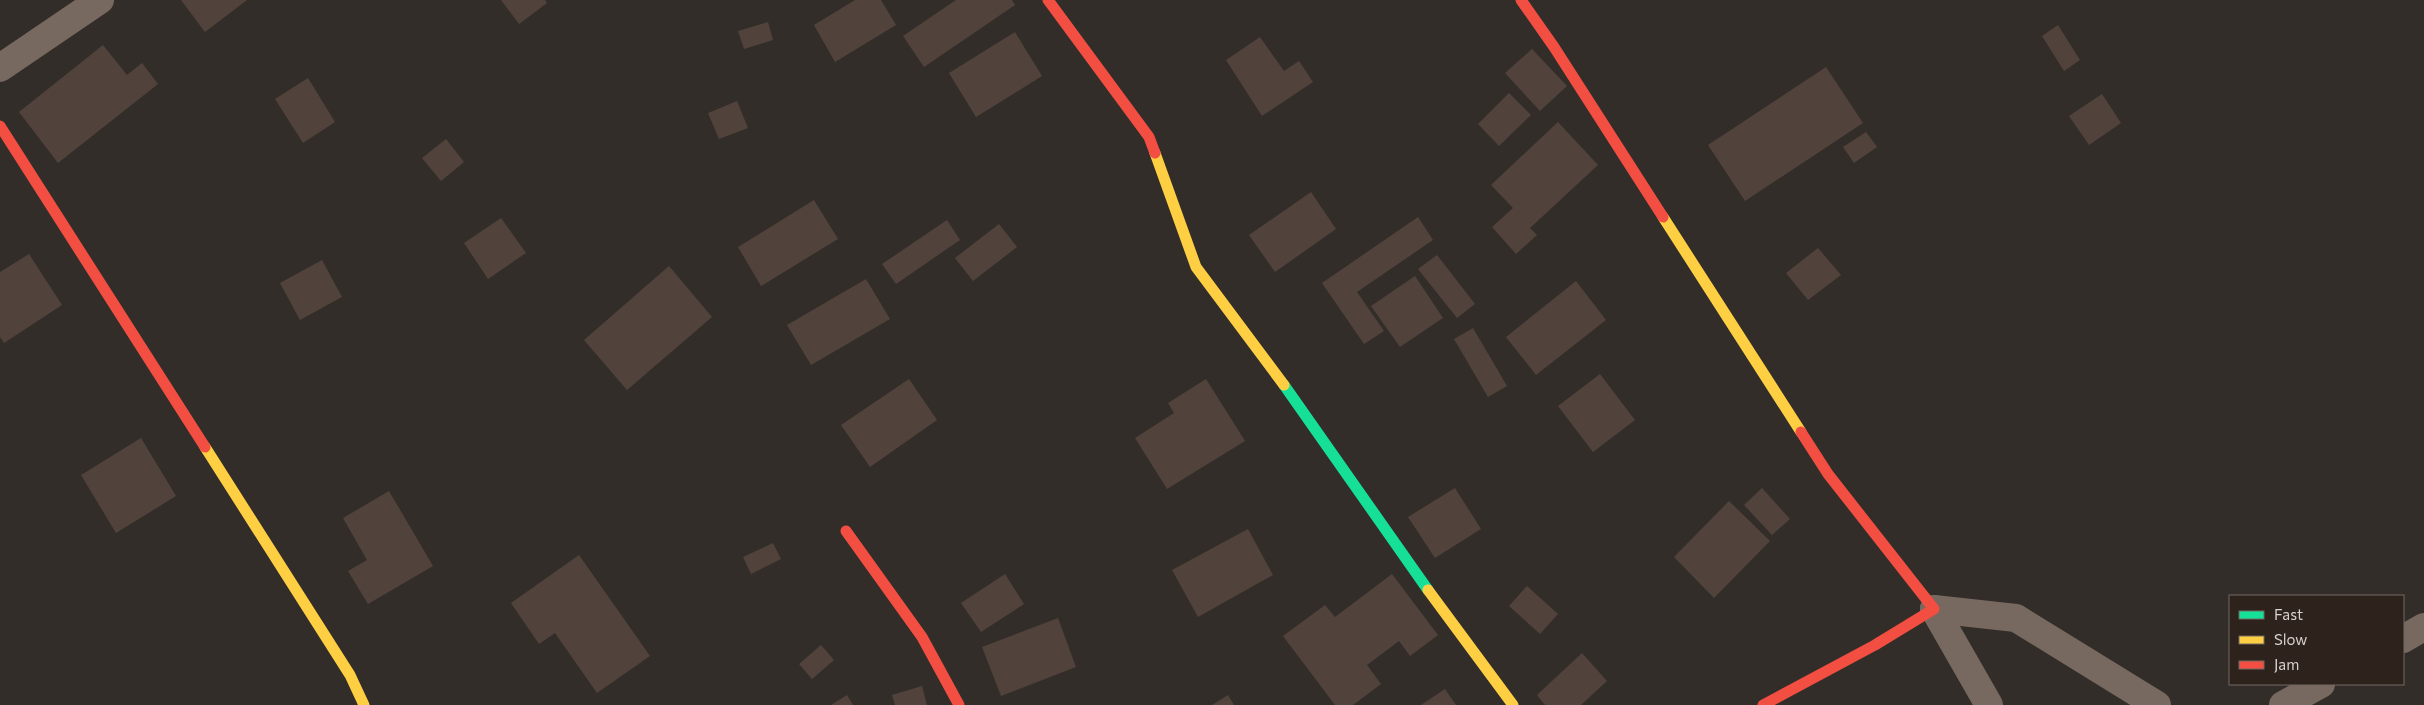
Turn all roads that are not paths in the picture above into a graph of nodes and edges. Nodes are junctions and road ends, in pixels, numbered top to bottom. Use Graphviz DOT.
graph roads {
  1 [pos="100,0"];
  2 [pos="1048,0"];
  3 [pos="1521,0"];
  4 [pos="0,68"];
  5 [pos="0,126"];
  6 [pos="846,531"];
  7 [pos="1934,609"];
  8 [pos="2424,627"];
  9 [pos="2404,638"];
  10 [pos="2319,685"];
  11 [pos="364,705"];
  12 [pos="958,705"];
  13 [pos="1513,705"];
  14 [pos="1763,705"];
  15 [pos="1989,705"];
  16 [pos="2157,705"];
  17 [pos="2282,705"];
  1 -- 4 [label="street"];
  2 -- 13 [label="street"];
  3 -- 7 [label="street"];
  5 -- 11 [label="street"];
  6 -- 12 [label="street"];
  7 -- 14 [label="street"];
  7 -- 15 [label="street"];
  7 -- 16 [label="street"];
  8 -- 9 [label="street"];
  10 -- 17 [label="street"];
}
